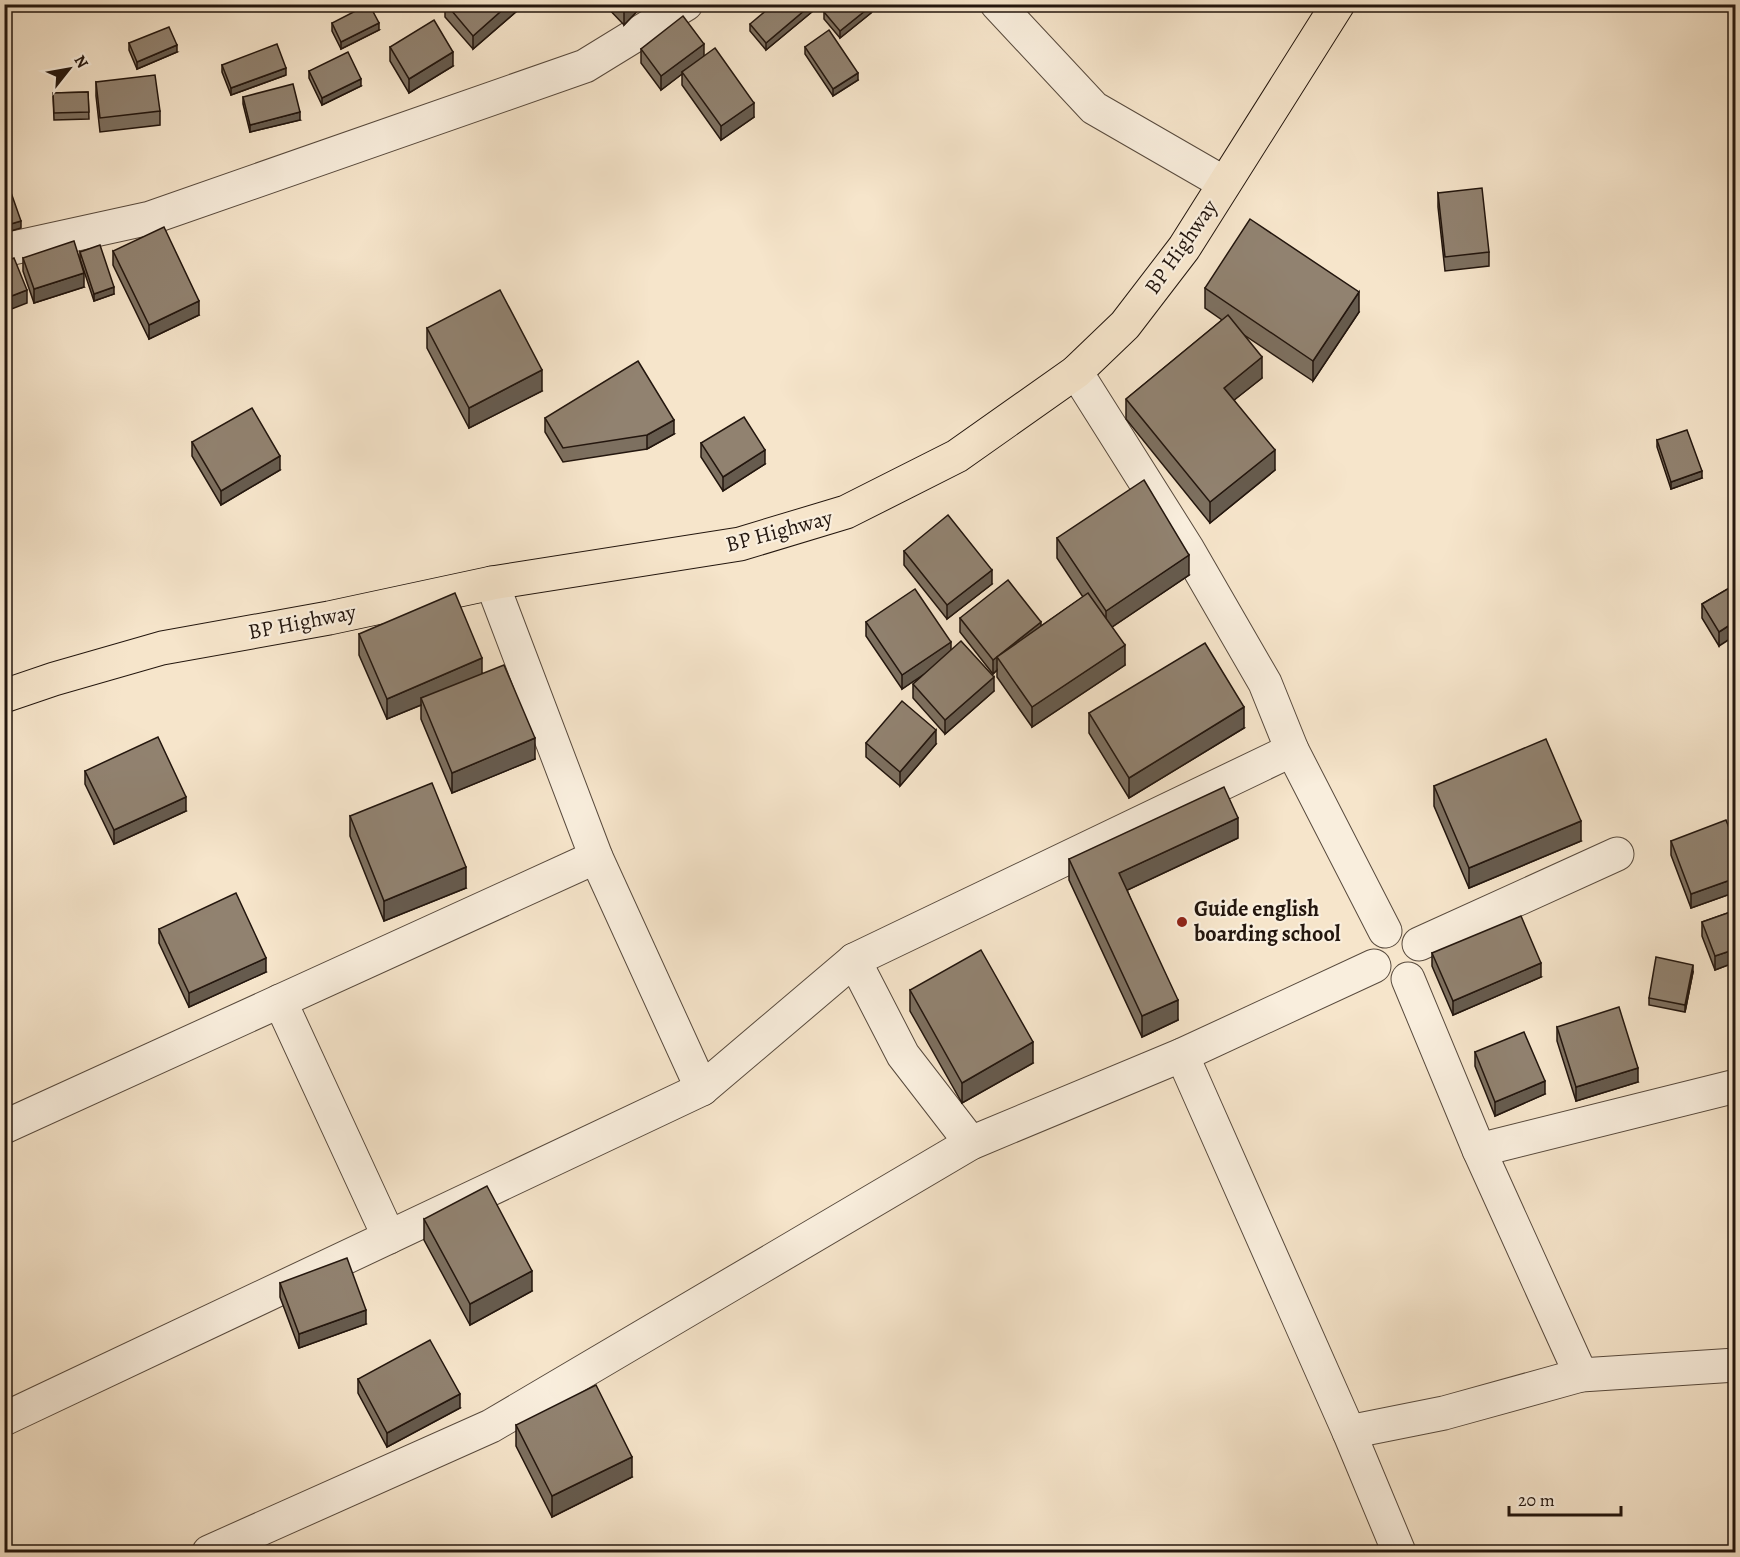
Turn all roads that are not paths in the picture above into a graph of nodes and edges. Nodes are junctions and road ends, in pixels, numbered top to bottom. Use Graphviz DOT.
graph roads {
  1 [pos="686,4"];
  2 [pos="998,4"];
  3 [pos="1338,4"];
  4 [pos="1224,183"];
  5 [pos="4,250"];
  6 [pos="1076,372"];
  7 [pos="492,583"];
  8 [pos="4,696"];
  9 [pos="1292,750"];
  10 [pos="1617,854"];
  11 [pos="596,857"];
  12 [pos="1385,931"];
  13 [pos="1419,944"];
  14 [pos="854,960"];
  15 [pos="1374,966"];
  16 [pos="1408,979"];
  17 [pos="280,1001"];
  18 [pos="1182,1055"];
  19 [pos="1736,1086"];
  20 [pos="702,1089"];
  21 [pos="4,1127"];
  22 [pos="970,1143"];
  23 [pos="1479,1150"];
  24 [pos="389,1237"];
  25 [pos="1736,1365"];
  26 [pos="1581,1375"];
  27 [pos="4,1419"];
  28 [pos="1349,1432"];
  29 [pos="209,1552"];
  30 [pos="1399,1552"];
  1 -- 5 [label="street"];
  2 -- 4 [label="street"];
  3 -- 4 [label="highway, BP Highway"];
  4 -- 6 [label="highway, BP Highway"];
  6 -- 7 [label="highway, BP Highway"];
  6 -- 9 [label="street"];
  7 -- 8 [label="highway, BP Highway"];
  7 -- 11 [label="street"];
  9 -- 12 [label="street"];
  9 -- 14 [label="street"];
  10 -- 13 [label="street"];
  11 -- 17 [label="street"];
  11 -- 20 [label="street"];
  12 -- 13 [label="street"];
  12 -- 15 [label="street"];
  13 -- 16 [label="street"];
  14 -- 20 [label="street"];
  14 -- 22 [label="street"];
  15 -- 16 [label="street"];
  15 -- 18 [label="street"];
  16 -- 23 [label="street"];
  17 -- 21 [label="street"];
  17 -- 24 [label="street"];
  18 -- 22 [label="street"];
  18 -- 28 [label="street"];
  19 -- 23 [label="street"];
  20 -- 24 [label="street"];
  22 -- 29 [label="street"];
  23 -- 26 [label="street"];
  24 -- 27 [label="street"];
  25 -- 26 [label="street"];
  26 -- 28 [label="street"];
  28 -- 30 [label="street"];
}
